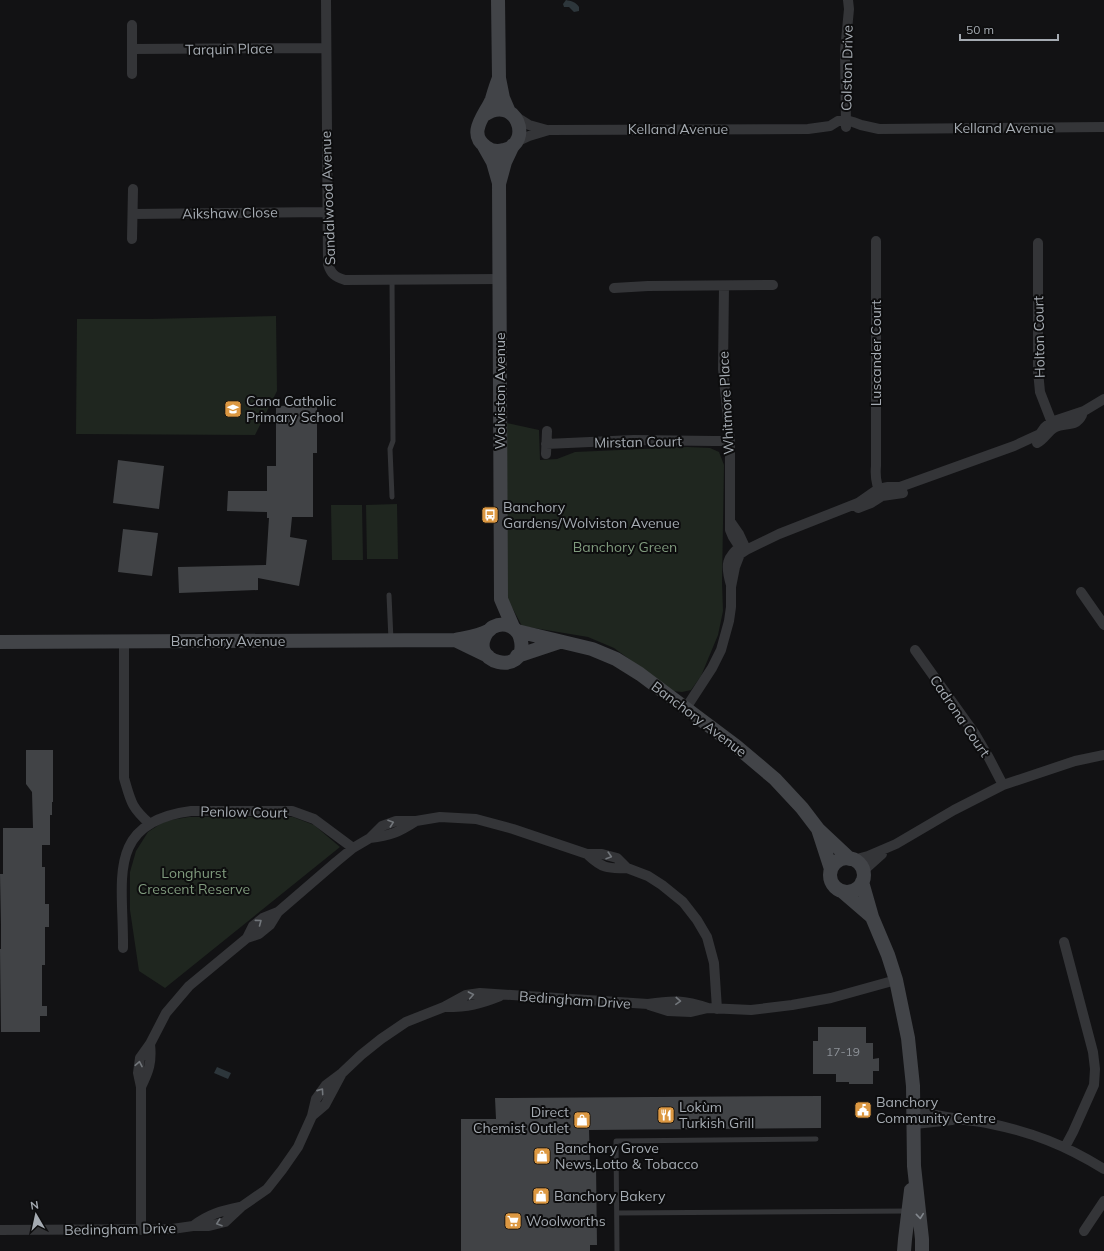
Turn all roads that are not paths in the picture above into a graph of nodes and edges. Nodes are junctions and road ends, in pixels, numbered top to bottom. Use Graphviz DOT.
graph roads {
  1 [pos="326,0"];
  2 [pos="498,0"];
  3 [pos="850,3"];
  4 [pos="132,25"];
  5 [pos="326,48"];
  6 [pos="132,50"];
  7 [pos="132,74"];
  8 [pos="499,78"];
  9 [pos="511,113"];
  10 [pos="484,115"];
  11 [pos="846,124"];
  12 [pos="1104,128"];
  13 [pos="549,130"];
  14 [pos="514,144"];
  15 [pos="484,146"];
  16 [pos="499,184"];
  17 [pos="133,189"];
  18 [pos="326,212"];
  19 [pos="133,214"];
  20 [pos="132,239"];
  21 [pos="876,241"];
  22 [pos="1038,243"];
  23 [pos="392,279"];
  24 [pos="500,279"];
  25 [pos="773,285"];
  26 [pos="724,286"];
  27 [pos="614,288"];
  28 [pos="1104,399"];
  29 [pos="1052,425"];
  30 [pos="546,432"];
  31 [pos="730,441"];
  32 [pos="881,490"];
  33 [pos="392,497"];
  34 [pos="743,547"];
  35 [pos="1081,592"];
  36 [pos="390,596"];
  37 [pos="502,599"];
  38 [pos="1104,625"];
  39 [pos="515,629"];
  40 [pos="489,630"];
  41 [pos="455,640"];
  42 [pos="391,641"];
  43 [pos="0,642"];
  44 [pos="124,642"];
  45 [pos="559,642"];
  46 [pos="915,650"];
  47 [pos="488,656"];
  48 [pos="517,656"];
  49 [pos="686,708"];
  50 [pos="1104,755"];
  51 [pos="1003,785"];
  52 [pos="150,824"];
  53 [pos="818,829"];
  54 [pos="896,844"];
  55 [pos="353,848"];
  56 [pos="852,859"];
  57 [pos="831,869"];
  58 [pos="862,876"];
  59 [pos="843,892"];
  60 [pos="872,917"];
  61 [pos="1064,942"];
  62 [pos="124,948"];
  63 [pos="896,980"];
  64 [pos="713,1008"];
  65 [pos="914,1118"];
  66 [pos="816,1139"];
  67 [pos="1065,1147"];
  68 [pos="914,1166"];
  69 [pos="1104,1169"];
  70 [pos="1104,1201"];
  71 [pos="908,1210"];
  72 [pos="616,1212"];
  73 [pos="0,1230"];
  74 [pos="141,1230"];
  75 [pos="1084,1231"];
  76 [pos="905,1245"];
  77 [pos="922,1245"];
  78 [pos="617,1251"];
  1 -- 5 [label="street, Sandalwood Avenue"];
  2 -- 8 [label="street"];
  3 -- 11 [label="street, Colston Drive"];
  4 -- 6 [label="street"];
  5 -- 6 [label="street, Tarquin Place"];
  5 -- 18 [label="street, Sandalwood Avenue"];
  6 -- 7 [label="street"];
  8 -- 9 [label="street"];
  8 -- 10 [label="street"];
  9 -- 10 [label="street"];
  9 -- 13 [label="street, Kelland Avenue"];
  9 -- 14 [label="street"];
  10 -- 15 [label="street"];
  11 -- 12 [label="street, Kelland Avenue"];
  11 -- 13 [label="street, Kelland Avenue"];
  13 -- 14 [label="street, Kelland Avenue"];
  14 -- 15 [label="street"];
  14 -- 16 [label="street, Wolviston Avenue"];
  15 -- 16 [label="street, Wolviston Avenue"];
  16 -- 24 [label="street, Wolviston Avenue"];
  17 -- 19 [label="street"];
  18 -- 19 [label="street, Aikshaw Close"];
  18 -- 23 [label="street, Sandalwood Avenue"];
  19 -- 20 [label="street"];
  21 -- 32 [label="street, Luscander Court"];
  22 -- 29 [label="street, Holton Court"];
  23 -- 24 [label="street, Sandalwood Avenue"];
  23 -- 33 [label="lane"];
  24 -- 37 [label="street, Wolviston Avenue"];
  25 -- 26 [label="street"];
  26 -- 27 [label="street"];
  26 -- 31 [label="street, Whitmore Place"];
  28 -- 29 [label="street"];
  29 -- 32 [label="street"];
  30 -- 31 [label="street, Mirstan Court"];
  31 -- 34 [label="street, Whitmore Place"];
  32 -- 34 [label="street"];
  34 -- 49 [label="street"];
  35 -- 38 [label="street"];
  36 -- 42 [label="lane"];
  37 -- 39 [label="street, Wolviston Avenue"];
  37 -- 40 [label="street, Wolviston Avenue"];
  39 -- 40 [label="street"];
  39 -- 45 [label="street, Banchory Avenue"];
  39 -- 48 [label="street"];
  40 -- 41 [label="street, Banchory Avenue"];
  40 -- 47 [label="street"];
  41 -- 42 [label="street, Banchory Avenue"];
  41 -- 47 [label="street, Banchory Avenue"];
  42 -- 44 [label="street, Banchory Avenue"];
  43 -- 44 [label="street, Banchory Avenue"];
  44 -- 52 [label="street"];
  45 -- 48 [label="street"];
  45 -- 49 [label="street, Banchory Avenue"];
  46 -- 51 [label="street, Cadrona Court"];
  47 -- 48 [label="street"];
  49 -- 53 [label="street, Banchory Avenue"];
  50 -- 51 [label="street"];
  51 -- 54 [label="street"];
  52 -- 55 [label="street, Penlow Court"];
  52 -- 62 [label="street, Penlow Court"];
  53 -- 56 [label="street, Banchory Avenue"];
  53 -- 57 [label="street, Banchory Avenue"];
  54 -- 56 [label="street"];
  54 -- 58 [label="street"];
  55 -- 64 [label="street"];
  55 -- 74 [label="street"];
  56 -- 57 [label="street"];
  56 -- 58 [label="street"];
  57 -- 59 [label="street"];
  58 -- 59 [label="street"];
  58 -- 60 [label="street"];
  59 -- 60 [label="street"];
  60 -- 63 [label="street"];
  61 -- 67 [label="street"];
  63 -- 64 [label="street, Bedingham Drive"];
  63 -- 65 [label="street"];
  64 -- 74 [label="street, Bedingham Drive"];
  65 -- 67 [label="street"];
  65 -- 68 [label="street"];
  66 -- 72 [label="lane"];
  67 -- 69 [label="street"];
  68 -- 71 [label="street"];
  68 -- 77 [label="street, one-way"];
  70 -- 75 [label="street"];
  71 -- 72 [label="lane"];
  71 -- 76 [label="street"];
  72 -- 78 [label="lane"];
  73 -- 74 [label="street, Bedingham Drive"];
  76 -- 77 [label="street"];
}
